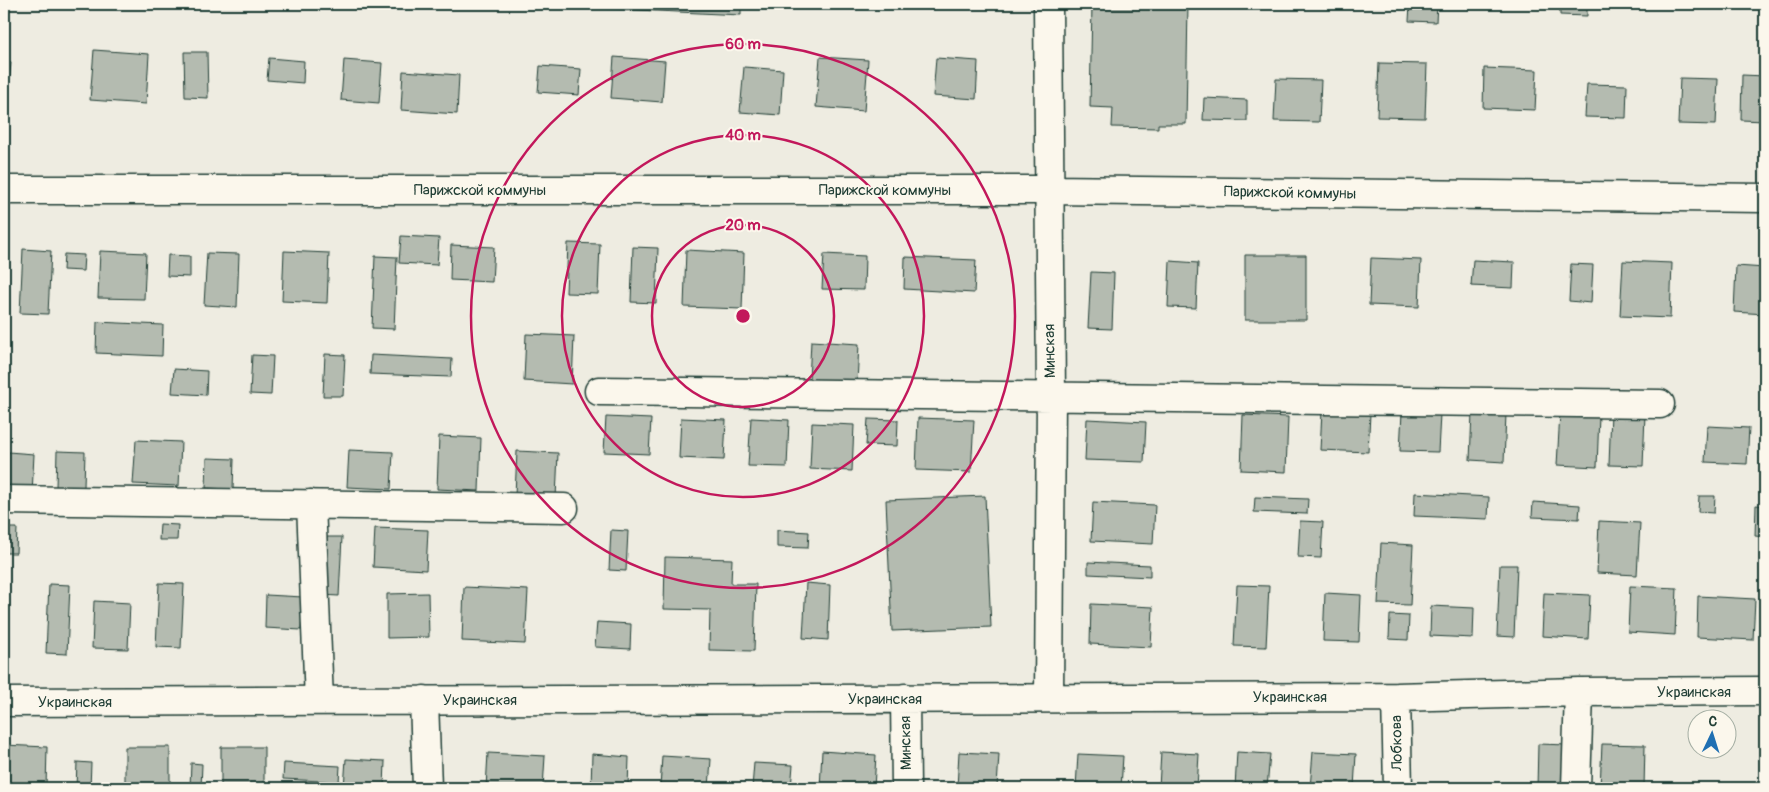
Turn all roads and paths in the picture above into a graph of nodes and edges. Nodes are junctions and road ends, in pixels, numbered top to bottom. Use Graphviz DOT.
graph roads {
  1 [pos="1048,4"];
  2 [pos="4,190"];
  3 [pos="1048,190"];
  4 [pos="1765,198"];
  5 [pos="599,391"];
  6 [pos="1051,398"];
  7 [pos="1660,404"];
  8 [pos="4,500"];
  9 [pos="311,504"];
  10 [pos="564,508"];
  11 [pos="1765,691"];
  12 [pos="1579,692"];
  13 [pos="1396,697"];
  14 [pos="905,698"];
  15 [pos="1049,698"];
  16 [pos="424,700"];
  17 [pos="319,701"];
  18 [pos="4,702"];
  19 [pos="427,788"];
  20 [pos="906,788"];
  21 [pos="1398,788"];
  22 [pos="1576,788"];
  1 -- 3 [label="street, Минская"];
  2 -- 3 [label="street, Парижской коммуны"];
  3 -- 4 [label="street, Парижской коммуны"];
  3 -- 6 [label="street, Минская"];
  5 -- 6 [label="street"];
  6 -- 7 [label="street"];
  6 -- 15 [label="street, Минская"];
  8 -- 9 [label="street"];
  9 -- 10 [label="street"];
  9 -- 17 [label="street"];
  11 -- 12 [label="street, Украинская"];
  12 -- 13 [label="street, Украинская"];
  12 -- 22 [label="street"];
  13 -- 15 [label="street, Украинская"];
  13 -- 21 [label="street, Лобкова"];
  14 -- 15 [label="street, Украинская"];
  14 -- 16 [label="street, Украинская"];
  14 -- 20 [label="street, Минская"];
  16 -- 17 [label="street, Украинская"];
  16 -- 19 [label="street"];
  17 -- 18 [label="street, Украинская"];
}
